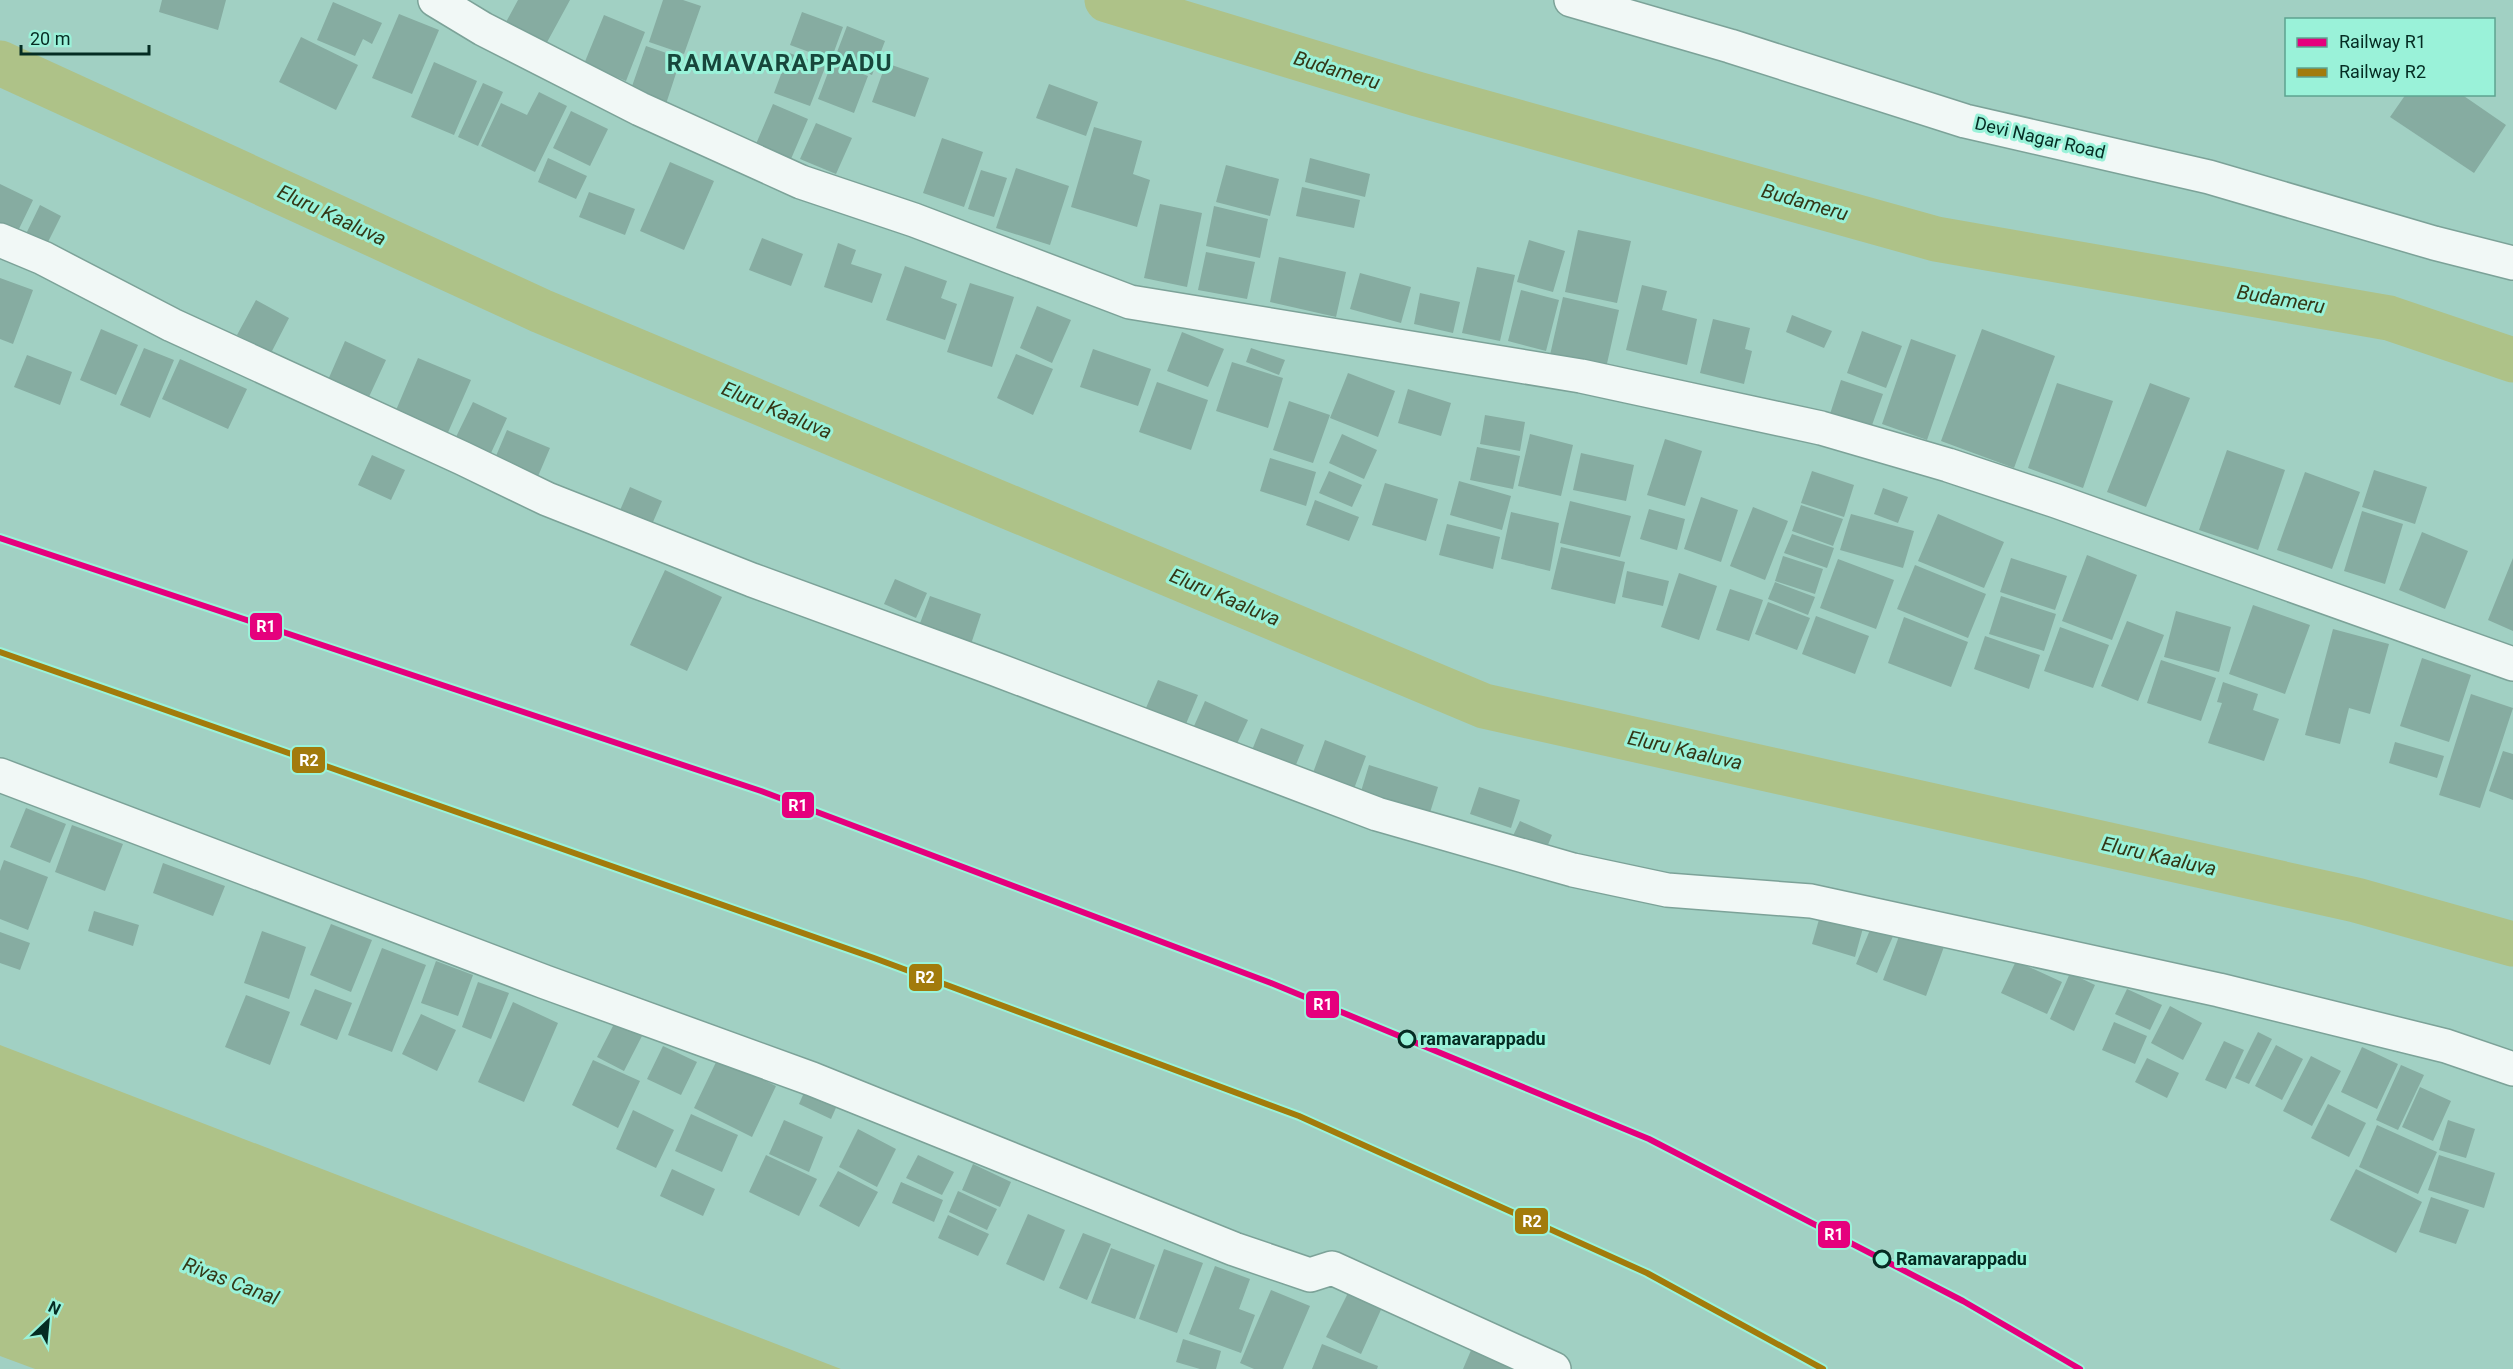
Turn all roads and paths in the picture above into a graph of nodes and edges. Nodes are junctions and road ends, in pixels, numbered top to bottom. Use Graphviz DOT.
graph roads {
  1 [pos="435,0"];
  2 [pos="1571,0"];
  3 [pos="0,240"];
  4 [pos="2513,263"];
  5 [pos="2513,664"];
  6 [pos="0,775"];
  7 [pos="2513,1069"];
  8 [pos="1554,1369"];
  1 -- 5 [label="street"];
  2 -- 4 [label="street, Devi Nagar Road"];
  3 -- 7 [label="street"];
  6 -- 8 [label="street"];
}
